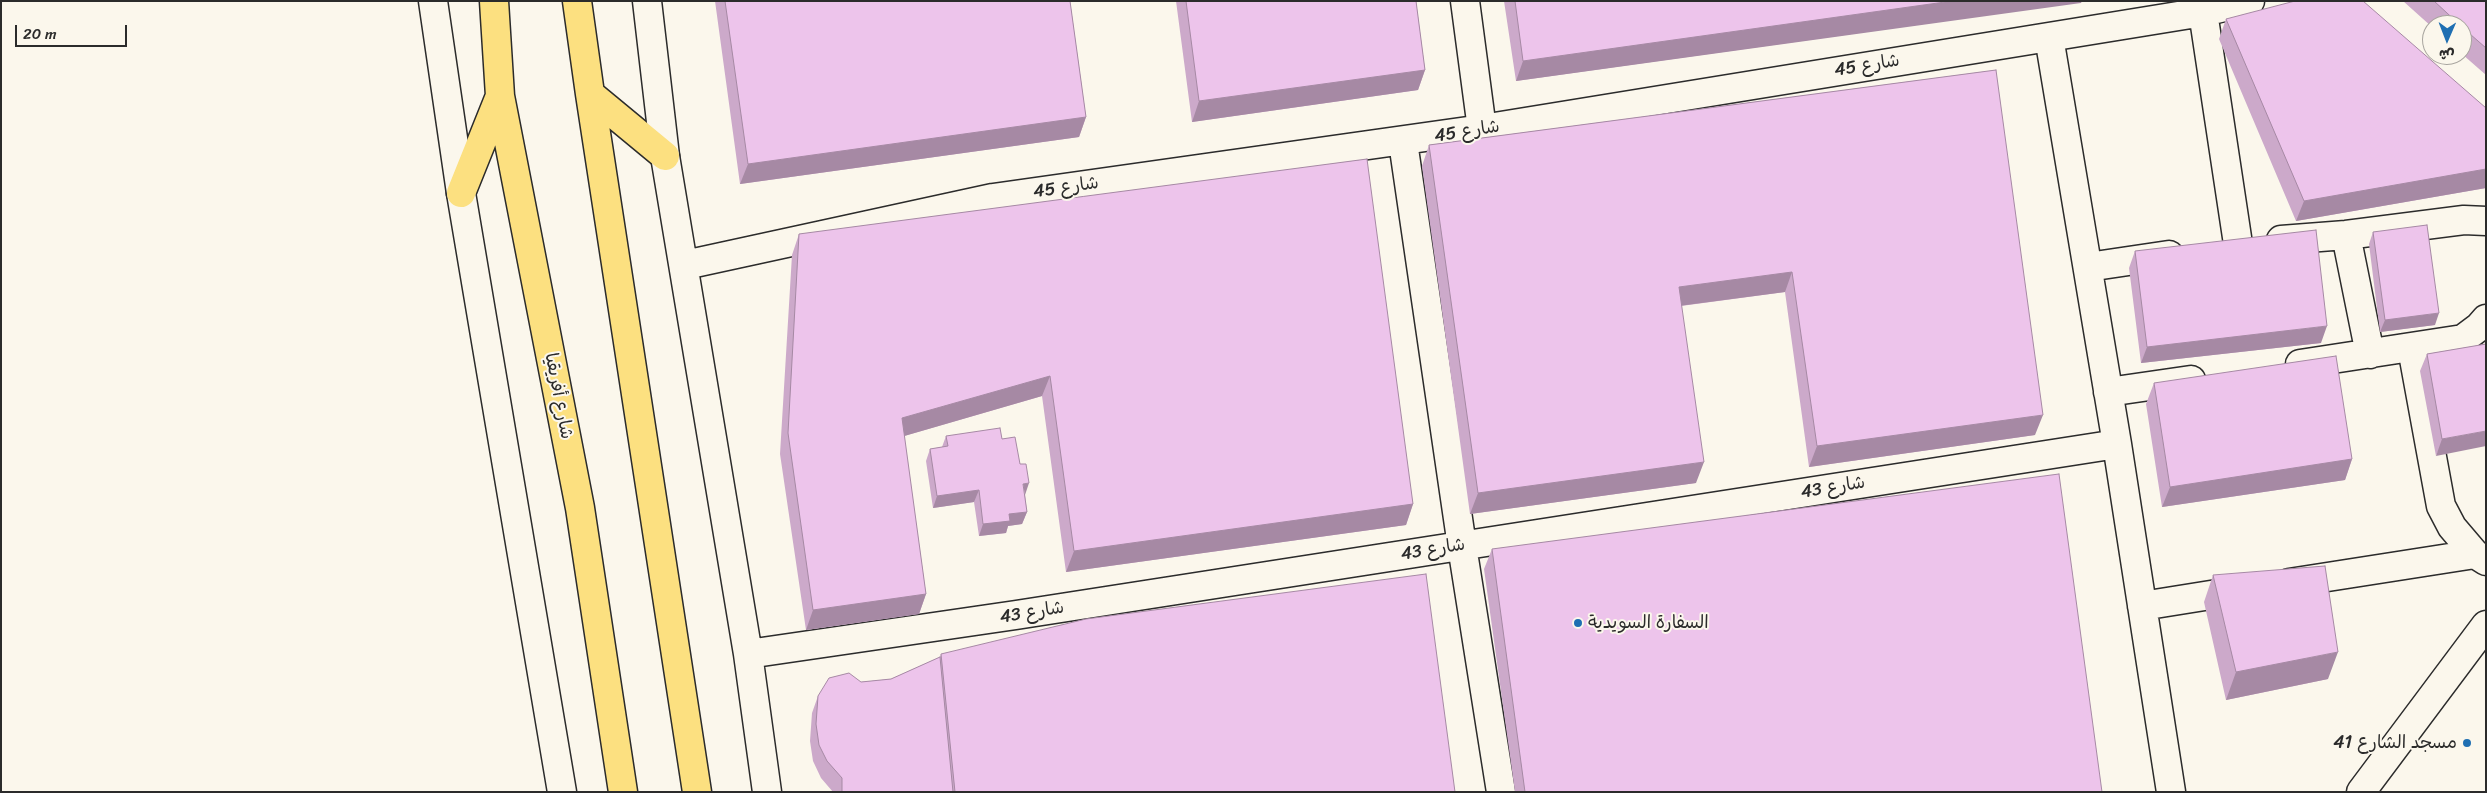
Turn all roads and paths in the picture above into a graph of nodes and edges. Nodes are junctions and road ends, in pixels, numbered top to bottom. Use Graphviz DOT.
graph roads {
  1 [pos="433,1"];
  2 [pos="494,1"];
  3 [pos="577,1"];
  4 [pos="647,1"];
  5 [pos="1465,1"];
  6 [pos="2250,1"];
  7 [pos="2203,12"];
  8 [pos="2049,36"];
  9 [pos="590,94"];
  10 [pos="500,96"];
  11 [pos="1482,129"];
  12 [pos="1403,142"];
  13 [pos="665,156"];
  14 [pos="460,193"];
  15 [pos="2486,221"];
  16 [pos="2346,235"];
  17 [pos="2238,244"];
  18 [pos="685,266"];
  19 [pos="2088,268"];
  20 [pos="2486,319"];
  21 [pos="2412,348"];
  22 [pos="2370,354"];
  23 [pos="2273,368"];
  24 [pos="2215,376"];
  25 [pos="2108,392"];
  26 [pos="2117,444"];
  27 [pos="1462,546"];
  28 [pos="2481,558"];
  29 [pos="2142,606"];
  30 [pos="2486,625"];
  31 [pos="748,654"];
  32 [pos="562,792"];
  33 [pos="623,792"];
  34 [pos="697,792"];
  35 [pos="767,792"];
  36 [pos="1502,792"];
  37 [pos="2170,792"];
  38 [pos="2361,792"];
  1 -- 14 [label="street"];
  2 -- 10 [label="highway, شارع أفريقيا"];
  3 -- 9 [label="highway"];
  4 -- 13 [label="street"];
  5 -- 11 [label="street"];
  6 -- 7 [label="street, شارع 45"];
  7 -- 8 [label="street, شارع 45"];
  7 -- 17 [label="street"];
  8 -- 11 [label="street, شارع 45"];
  8 -- 19 [label="street"];
  9 -- 13 [label="highway"];
  9 -- 34 [label="highway"];
  10 -- 14 [label="highway"];
  10 -- 33 [label="highway, شارع أفريقيا"];
  11 -- 12 [label="street, شارع 45"];
  12 -- 18 [label="street, شارع 45"];
  12 -- 27 [label="street"];
  13 -- 18 [label="street"];
  14 -- 32 [label="street"];
  15 -- 16 [label="street"];
  16 -- 17 [label="street"];
  16 -- 22 [label="street"];
  17 -- 19 [label="street"];
  18 -- 31 [label="street"];
  19 -- 25 [label="street"];
  20 -- 21 [label="street"];
  21 -- 22 [label="street"];
  21 -- 28 [label="street"];
  22 -- 23 [label="street"];
  24 -- 25 [label="street"];
  25 -- 26 [label="street"];
  26 -- 27 [label="street, شارع 43"];
  26 -- 29 [label="street"];
  27 -- 31 [label="street, شارع 43"];
  27 -- 36 [label="street"];
  28 -- 29 [label="street"];
  29 -- 37 [label="street"];
  30 -- 38 [label="street"];
  31 -- 35 [label="street"];
}
